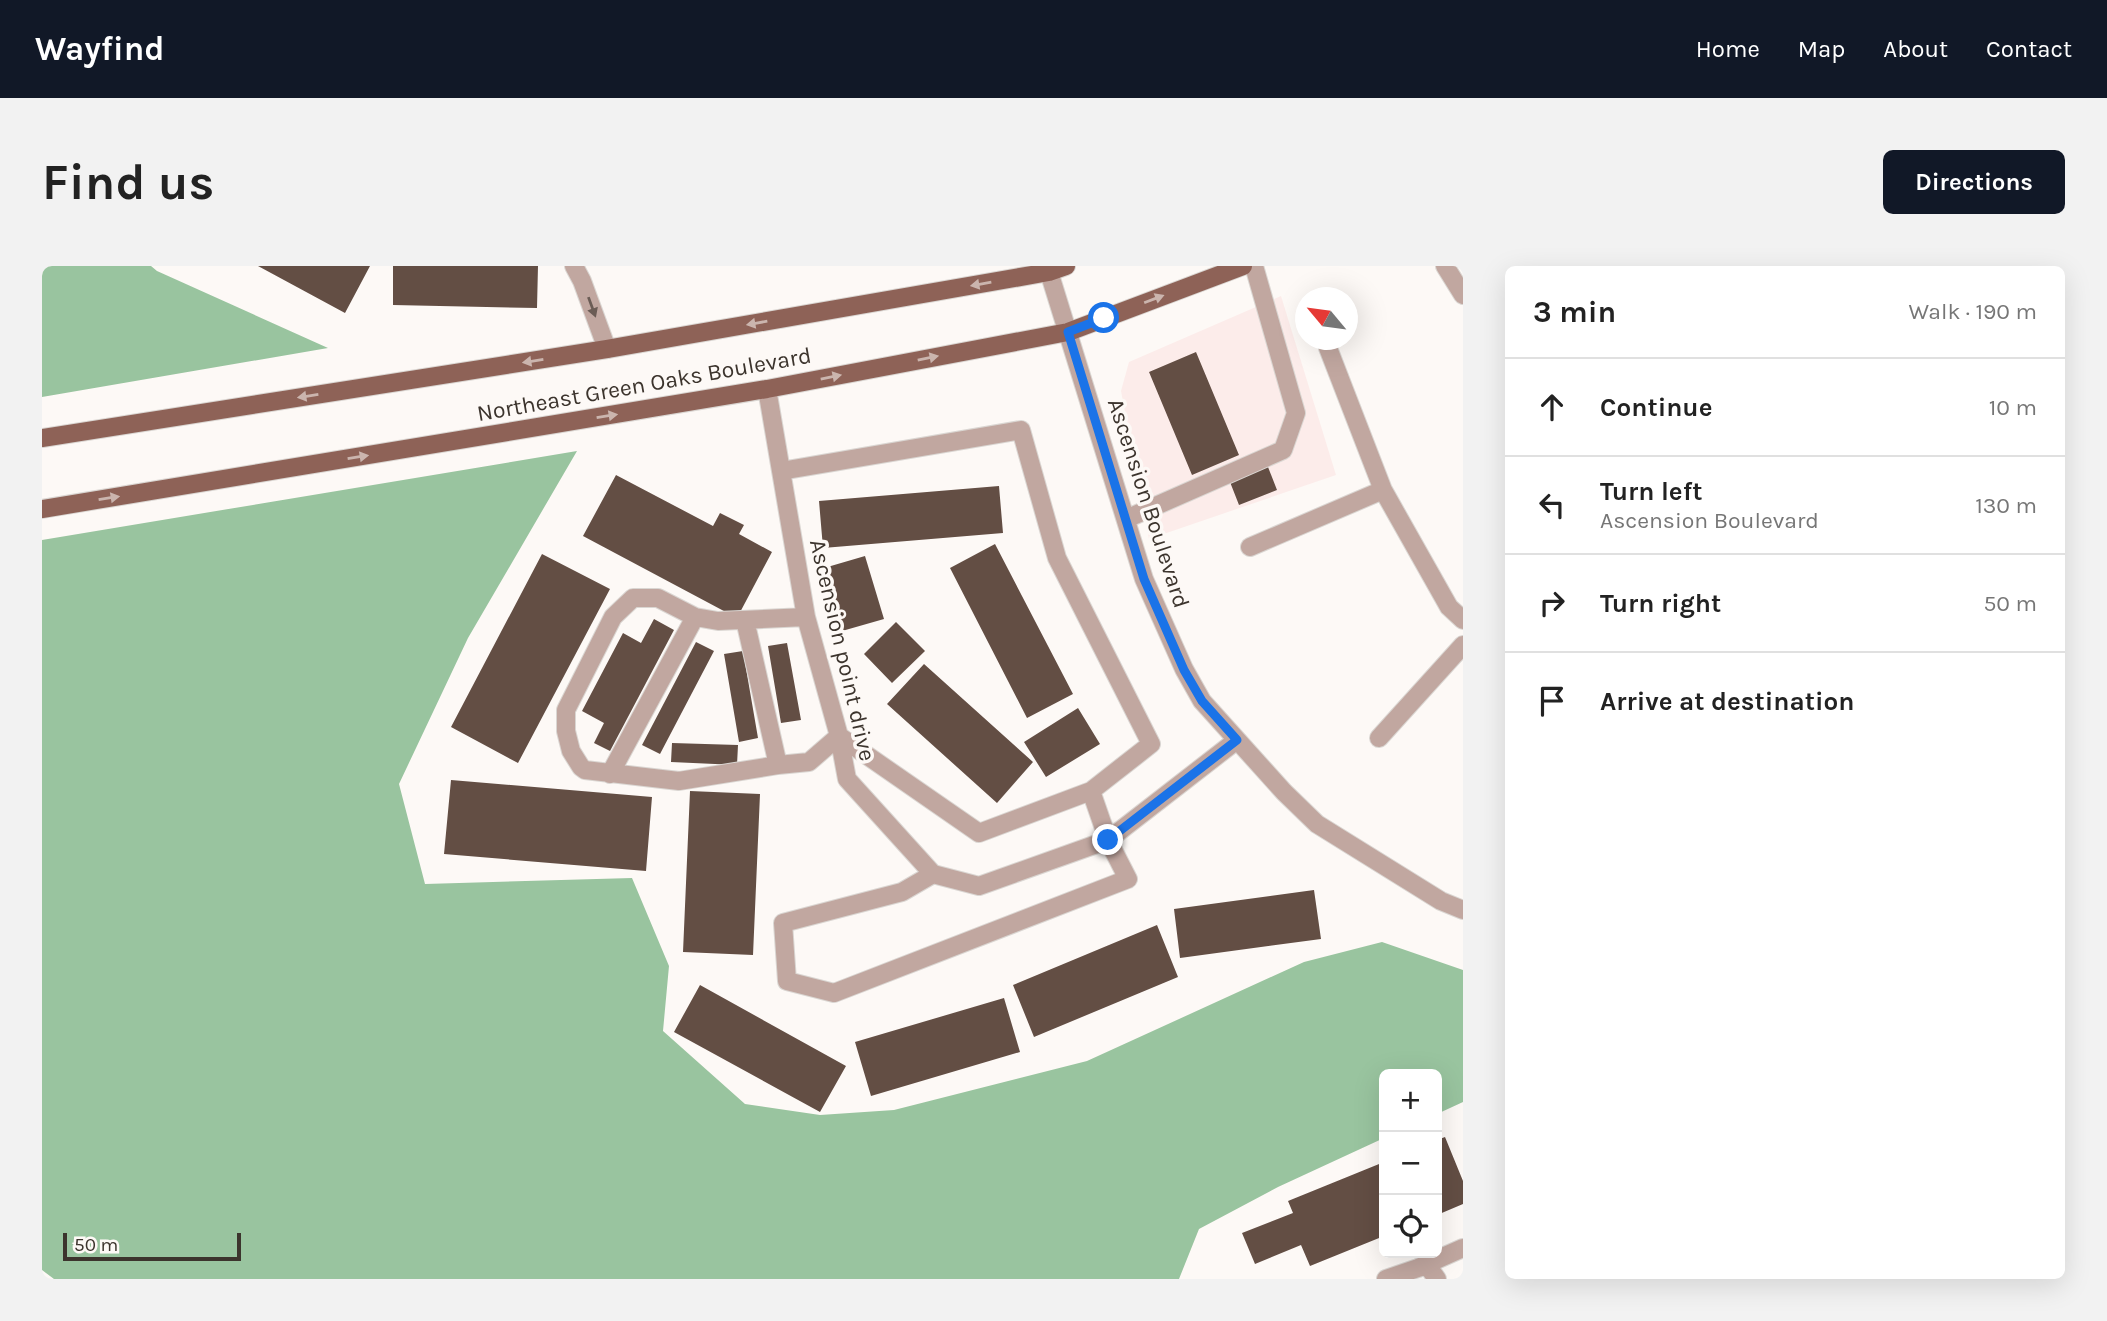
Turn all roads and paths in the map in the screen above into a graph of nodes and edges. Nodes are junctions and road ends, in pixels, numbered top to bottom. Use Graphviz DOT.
graph roads {
  1 [pos="574,266"];
  2 [pos="1066,266"];
  3 [pos="1243,266"];
  4 [pos="1254,266"];
  5 [pos="1445,266"];
  6 [pos="1046,268"];
  7 [pos="1463,295"];
  8 [pos="1068,332"];
  9 [pos="607,349"];
  10 [pos="1329,350"];
  11 [pos="767,389"];
  12 [pos="42,438"];
  13 [pos="781,471"];
  14 [pos="1384,490"];
  15 [pos="42,509"];
  16 [pos="1126,519"];
  17 [pos="1250,547"];
  18 [pos="695,617"];
  19 [pos="806,617"];
  20 [pos="744,620"];
  21 [pos="1463,620"];
  22 [pos="1463,645"];
  23 [pos="839,736"];
  24 [pos="1379,737"];
  25 [pos="1237,740"];
  26 [pos="778,765"];
  27 [pos="610,774"];
  28 [pos="1091,791"];
  29 [pos="1108,840"];
  30 [pos="933,874"];
  31 [pos="1463,910"];
  32 [pos="1463,1248"];
  33 [pos="1432,1272"];
  34 [pos="1386,1279"];
  1 -- 9 [label="street, one-way"];
  2 -- 6 [label="main road, Northeast Green Oaks Boulevard"];
  8 -- 3 [label="main road, Northeast Green Oaks Boulevard, one-way"];
  4 -- 16 [label="street"];
  5 -- 7 [label="street"];
  6 -- 8 [label="street, Ascension Boulevard"];
  6 -- 9 [label="main road, Northeast Green Oaks Boulevard, one-way"];
  11 -- 8 [label="main road, Northeast Green Oaks Boulevard, one-way"];
  8 -- 16 [label="street, Ascension Boulevard"];
  9 -- 12 [label="main road, Northeast Green Oaks Boulevard, one-way"];
  10 -- 14 [label="street"];
  11 -- 13 [label="street, Ascension point drive"];
  15 -- 11 [label="main road, Northeast Green Oaks Boulevard, one-way"];
  13 -- 19 [label="street, Ascension point drive"];
  13 -- 28 [label="street"];
  14 -- 17 [label="street"];
  14 -- 21 [label="street"];
  16 -- 25 [label="street, Ascension Boulevard"];
  18 -- 20 [label="street"];
  18 -- 27 [label="street"];
  18 -- 27 [label="street"];
  19 -- 20 [label="street"];
  19 -- 23 [label="street, Ascension point drive"];
  20 -- 26 [label="street"];
  22 -- 24 [label="street"];
  23 -- 26 [label="street"];
  23 -- 28 [label="street"];
  23 -- 30 [label="street, Ascension point drive"];
  25 -- 29 [label="street"];
  25 -- 31 [label="street, Ascension Boulevard"];
  26 -- 27 [label="street"];
  28 -- 29 [label="street"];
  29 -- 30 [label="street"];
  29 -- 30 [label="street"];
  32 -- 33 [label="street"];
  33 -- 34 [label="street"];
}
